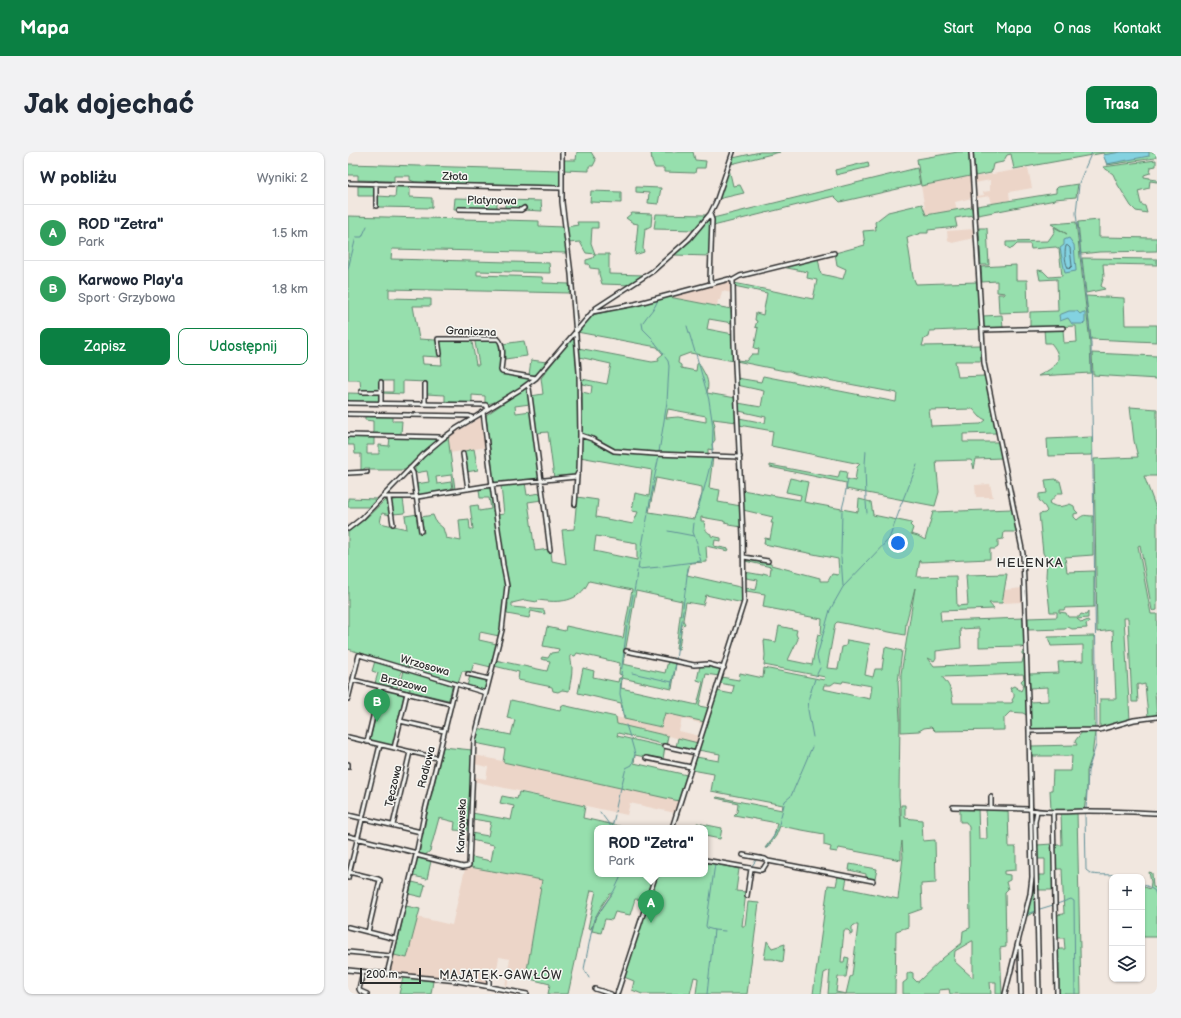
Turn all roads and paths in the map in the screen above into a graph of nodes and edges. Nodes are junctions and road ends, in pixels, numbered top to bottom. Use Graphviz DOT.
graph roads {
  1 [pos="562,152"];
  2 [pos="733,152"];
  3 [pos="972,152"];
  4 [pos="348,183"];
  5 [pos="376,183"];
  6 [pos="561,188"];
  7 [pos="376,206"];
  8 [pos="524,208"];
  9 [pos="459,209"];
  10 [pos="710,214"];
  11 [pos="834,253"];
  12 [pos="733,280"];
  13 [pos="712,284"];
  14 [pos="592,312"];
  15 [pos="1063,328"];
  16 [pos="982,330"];
  17 [pos="575,331"];
  18 [pos="440,354"];
  19 [pos="536,378"];
  20 [pos="381,382"];
  21 [pos="425,384"];
  22 [pos="527,385"];
  23 [pos="361,392"];
  24 [pos="381,392"];
  25 [pos="348,403"];
  26 [pos="381,404"];
  27 [pos="425,404"];
  28 [pos="488,409"];
  29 [pos="483,412"];
  30 [pos="348,414"];
  31 [pos="474,418"];
  32 [pos="348,434"];
  33 [pos="580,435"];
  34 [pos="442,439"];
  35 [pos="463,454"];
  36 [pos="740,457"];
  37 [pos="410,468"];
  38 [pos="367,472"];
  39 [pos="348,473"];
  40 [pos="577,476"];
  41 [pos="541,481"];
  42 [pos="492,486"];
  43 [pos="468,489"];
  44 [pos="383,497"];
  45 [pos="417,497"];
  46 [pos="389,498"];
  47 [pos="575,504"];
  48 [pos="393,524"];
  49 [pos="348,529"];
  50 [pos="421,532"];
  51 [pos="550,550"];
  52 [pos="744,557"];
  53 [pos="768,561"];
  54 [pos="626,651"];
  55 [pos="724,668"];
  56 [pos="468,674"];
  57 [pos="489,679"];
  58 [pos="353,680"];
  59 [pos="456,684"];
  60 [pos="380,687"];
  61 [pos="486,693"];
  62 [pos="407,694"];
  63 [pos="348,698"];
  64 [pos="450,704"];
  65 [pos="1157,717"];
  66 [pos="400,721"];
  67 [pos="444,731"];
  68 [pos="1029,731"];
  69 [pos="348,737"];
  70 [pos="368,742"];
  71 [pos="380,745"];
  72 [pos="664,746"];
  73 [pos="394,748"];
  74 [pos="410,752"];
  75 [pos="696,753"];
  76 [pos="437,758"];
  77 [pos="646,758"];
  78 [pos="348,764"];
  79 [pos="348,767"];
  80 [pos="691,767"];
  81 [pos="991,797"];
  82 [pos="953,807"];
  83 [pos="991,808"];
  84 [pos="1030,809"];
  85 [pos="1037,811"];
  86 [pos="1053,812"];
  87 [pos="1157,813"];
  88 [pos="348,815"];
  89 [pos="363,818"];
  90 [pos="393,825"];
  91 [pos="673,825"];
  92 [pos="421,832"];
  93 [pos="348,836"];
  94 [pos="358,838"];
  95 [pos="416,854"];
  96 [pos="743,855"];
  97 [pos="708,861"];
  98 [pos="768,861"];
  99 [pos="751,869"];
  100 [pos="349,872"];
  101 [pos="655,877"];
  102 [pos="348,878"];
  103 [pos="873,881"];
  104 [pos="747,896"];
  105 [pos="348,927"];
  106 [pos="368,932"];
  107 [pos="396,939"];
  108 [pos="1017,946"];
  109 [pos="348,952"];
  110 [pos="391,956"];
  111 [pos="348,970"];
  112 [pos="363,972"];
  113 [pos="486,972"];
  114 [pos="387,974"];
  115 [pos="489,986"];
  116 [pos="595,989"];
  117 [pos="1006,993"];
  118 [pos="367,994"];
  119 [pos="527,994"];
  120 [pos="610,994"];
  121 [pos="617,994"];
  122 [pos="1021,994"];
  123 [pos="1039,994"];
  124 [pos="1057,994"];
  1 -- 6 [label="street"];
  2 -- 10 [label="street"];
  3 -- 16 [label="street"];
  4 -- 5 [label="street, Złota"];
  5 -- 6 [label="street, Złota"];
  5 -- 7 [label="street"];
  6 -- 17 [label="street"];
  8 -- 9 [label="street, Platynowa"];
  10 -- 13 [label="street"];
  10 -- 14 [label="street"];
  11 -- 12 [label="street"];
  12 -- 13 [label="street"];
  12 -- 36 [label="street"];
  13 -- 14 [label="street"];
  14 -- 17 [label="street"];
  15 -- 16 [label="street"];
  16 -- 68 [label="street"];
  17 -- 19 [label="street"];
  17 -- 33 [label="street"];
  18 -- 19 [label="street, Graniczna"];
  19 -- 22 [label="street"];
  20 -- 24 [label="street"];
  21 -- 27 [label="street"];
  22 -- 28 [label="street"];
  22 -- 41 [label="street"];
  23 -- 24 [label="street"];
  24 -- 26 [label="street"];
  25 -- 26 [label="street"];
  26 -- 27 [label="street"];
  27 -- 28 [label="street"];
  28 -- 29 [label="street"];
  29 -- 31 [label="street"];
  29 -- 42 [label="street, Karwowska"];
  30 -- 31 [label="street"];
  31 -- 34 [label="street"];
  32 -- 34 [label="street"];
  33 -- 36 [label="street"];
  33 -- 40 [label="street"];
  34 -- 37 [label="street"];
  35 -- 43 [label="street"];
  36 -- 52 [label="street"];
  37 -- 44 [label="street"];
  37 -- 45 [label="street"];
  38 -- 39 [label="street"];
  40 -- 41 [label="street"];
  40 -- 47 [label="street"];
  41 -- 42 [label="street"];
  41 -- 51 [label="street"];
  42 -- 43 [label="street"];
  42 -- 57 [label="street, Karwowska"];
  43 -- 45 [label="street"];
  44 -- 46 [label="street"];
  44 -- 49 [label="street"];
  45 -- 46 [label="street"];
  45 -- 50 [label="street"];
  46 -- 48 [label="street"];
  52 -- 53 [label="street"];
  52 -- 55 [label="street"];
  54 -- 55 [label="street"];
  55 -- 75 [label="street"];
  56 -- 57 [label="street"];
  57 -- 61 [label="street, Karwowska"];
  58 -- 59 [label="street, Wrzosowa"];
  58 -- 60 [label="street, Brzozowa"];
  58 -- 63 [label="street"];
  59 -- 61 [label="street, Wrzosowa"];
  59 -- 64 [label="street, Radiowa"];
  60 -- 62 [label="street, Brzozowa"];
  60 -- 70 [label="street"];
  61 -- 95 [label="street, Karwowska"];
  62 -- 64 [label="street, Brzozowa"];
  62 -- 66 [label="street"];
  64 -- 67 [label="street, Radiowa"];
  65 -- 68 [label="street"];
  66 -- 67 [label="street"];
  66 -- 73 [label="street"];
  67 -- 76 [label="street, Radiowa"];
  68 -- 84 [label="street"];
  69 -- 70 [label="street"];
  70 -- 71 [label="street"];
  71 -- 73 [label="street"];
  71 -- 89 [label="street"];
  72 -- 75 [label="street"];
  73 -- 74 [label="street"];
  74 -- 76 [label="street"];
  74 -- 90 [label="street, Tęczowa"];
  75 -- 80 [label="street"];
  76 -- 92 [label="street, Radiowa"];
  77 -- 80 [label="street"];
  78 -- 79 [label="street"];
  80 -- 91 [label="street"];
  81 -- 83 [label="street"];
  82 -- 83 [label="street"];
  83 -- 84 [label="street"];
  84 -- 85 [label="street"];
  84 -- 108 [label="street"];
  85 -- 86 [label="street"];
  85 -- 123 [label="street"];
  86 -- 87 [label="street"];
  86 -- 124 [label="street"];
  88 -- 89 [label="street"];
  89 -- 90 [label="street"];
  89 -- 94 [label="street"];
  90 -- 92 [label="street"];
  92 -- 95 [label="street, Radiowa"];
  93 -- 94 [label="street"];
  94 -- 95 [label="street"];
  94 -- 100 [label="street"];
  95 -- 107 [label="street"];
  96 -- 98 [label="street"];
  97 -- 99 [label="street"];
  98 -- 99 [label="street"];
  98 -- 103 [label="street"];
  99 -- 104 [label="street"];
  100 -- 102 [label="street"];
  100 -- 106 [label="street"];
  101 -- 121 [label="street"];
  105 -- 106 [label="street"];
  106 -- 107 [label="street"];
  107 -- 110 [label="street"];
  108 -- 117 [label="street"];
  108 -- 122 [label="street"];
  109 -- 110 [label="street"];
  110 -- 114 [label="street"];
  111 -- 112 [label="street"];
  112 -- 114 [label="street"];
  112 -- 118 [label="street"];
  113 -- 115 [label="street"];
  114 -- 115 [label="street"];
  115 -- 119 [label="street"];
  116 -- 120 [label="street"];
}
